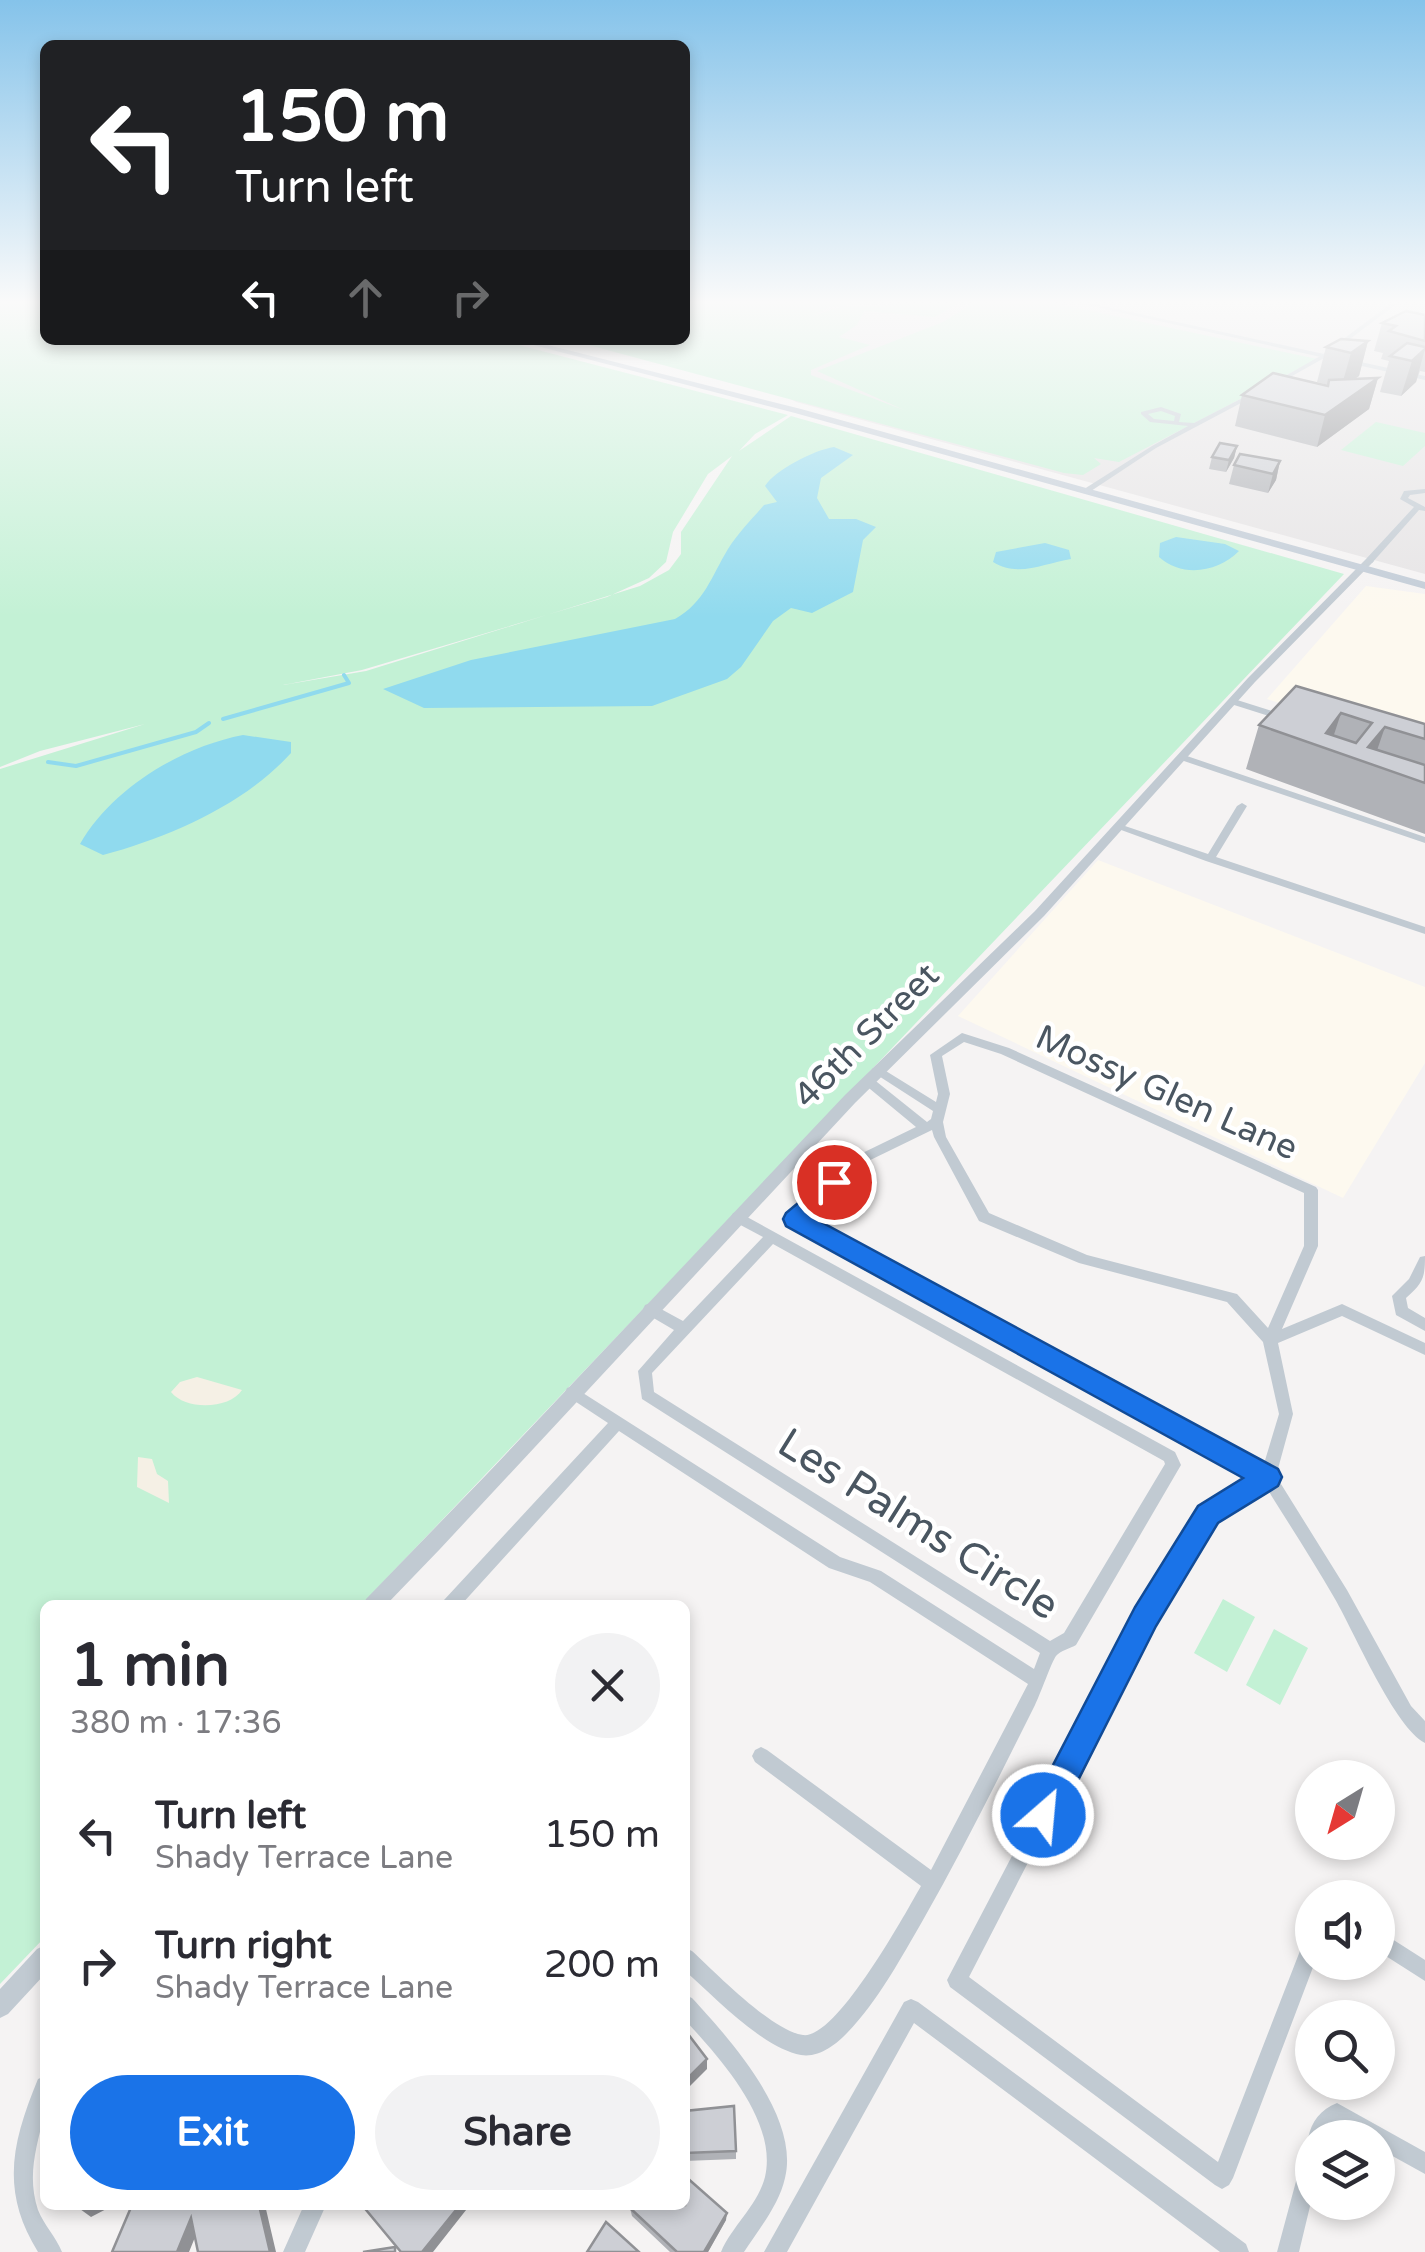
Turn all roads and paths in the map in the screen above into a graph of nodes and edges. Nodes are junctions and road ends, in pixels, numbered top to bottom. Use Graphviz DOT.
graph roads {
  1 [pos="785,407"];
  2 [pos="797,407"];
  3 [pos="1226,407"];
  4 [pos="1178,420"];
  5 [pos="1194,424"];
  6 [pos="1094,485"];
  7 [pos="1425,491"];
  8 [pos="1421,509"];
  9 [pos="1365,564"];
  10 [pos="1425,576"];
  11 [pos="1425,586"];
  12 [pos="1234,702"];
  13 [pos="1297,722"];
  14 [pos="1184,758"];
  15 [pos="1242,806"];
  16 [pos="1118,826"];
  17 [pos="1419,838"];
  18 [pos="1210,859"];
  19 [pos="1425,931"];
  20 [pos="872,1076"];
  21 [pos="930,1122"];
  22 [pos="738,1217"];
  23 [pos="775,1238"];
  24 [pos="1425,1261"];
  25 [pos="1420,1285"];
  26 [pos="650,1309"];
  27 [pos="1425,1325"];
  28 [pos="684,1329"];
  29 [pos="1270,1340"];
  30 [pos="1425,1349"];
  31 [pos="572,1392"];
  32 [pos="618,1422"];
  33 [pos="1268,1477"];
  34 [pos="378,1600"];
  35 [pos="455,1600"];
  36 [pos="1050,1650"];
  37 [pos="1038,1681"];
  38 [pos="1425,1734"];
  39 [pos="761,1756"];
  40 [pos="934,1884"];
  41 [pos="1395,1951"];
  42 [pos="40,1962"];
  43 [pos="690,1962"];
  44 [pos="1425,1971"];
  45 [pos="1298,1980"];
  46 [pos="0,2006"];
  47 [pos="690,2010"];
  48 [pos="40,2102"];
  49 [pos="1395,2147"];
  50 [pos="1425,2164"];
  51 [pos="313,2210"];
  52 [pos="1296,2220"];
  53 [pos="51,2252"];
  54 [pos="294,2252"];
  55 [pos="732,2252"];
  56 [pos="775,2252"];
  57 [pos="1238,2252"];
  58 [pos="1288,2252"];
  1 -- 6 [label="main road"];
  2 -- 6 [label="main road"];
  3 -- 5 [label="street"];
  4 -- 5 [label="street"];
  5 -- 6 [label="street"];
  6 -- 9 [label="main road"];
  7 -- 8 [label="street"];
  8 -- 9 [label="street"];
  9 -- 10 [label="main road"];
  9 -- 11 [label="main road"];
  9 -- 12 [label="street, 46th Street"];
  12 -- 13 [label="street"];
  12 -- 14 [label="street, 46th Street"];
  14 -- 16 [label="street, 46th Street"];
  14 -- 17 [label="street"];
  15 -- 18 [label="street"];
  16 -- 18 [label="street"];
  16 -- 20 [label="street, 46th Street"];
  18 -- 19 [label="street"];
  20 -- 21 [label="street"];
  20 -- 21 [label="street"];
  20 -- 22 [label="street, 46th Street"];
  21 -- 29 [label="street"];
  21 -- 29 [label="street, Mossy Glen Lane"];
  21 -- 33 [label="street"];
  22 -- 23 [label="street, Les Palms Circle"];
  22 -- 26 [label="street, 46th Street"];
  23 -- 28 [label="street, Les Palms Circle"];
  23 -- 36 [label="street, Les Palms Circle"];
  24 -- 25 [label="street"];
  25 -- 27 [label="street"];
  26 -- 28 [label="street"];
  26 -- 31 [label="street, 46th Street"];
  28 -- 36 [label="street, Les Palms Circle"];
  29 -- 30 [label="street"];
  29 -- 33 [label="street"];
  31 -- 32 [label="street"];
  31 -- 34 [label="street, 46th Street"];
  32 -- 35 [label="street"];
  32 -- 37 [label="street"];
  33 -- 38 [label="street"];
  33 -- 45 [label="street"];
  36 -- 37 [label="street"];
  37 -- 40 [label="street"];
  39 -- 40 [label="street"];
  40 -- 43 [label="street"];
  41 -- 44 [label="street"];
  42 -- 46 [label="street"];
  47 -- 55 [label="street"];
  48 -- 53 [label="street"];
  49 -- 50 [label="street"];
  51 -- 54 [label="street"];
  52 -- 58 [label="street"];
  56 -- 57 [label="street"];
}
